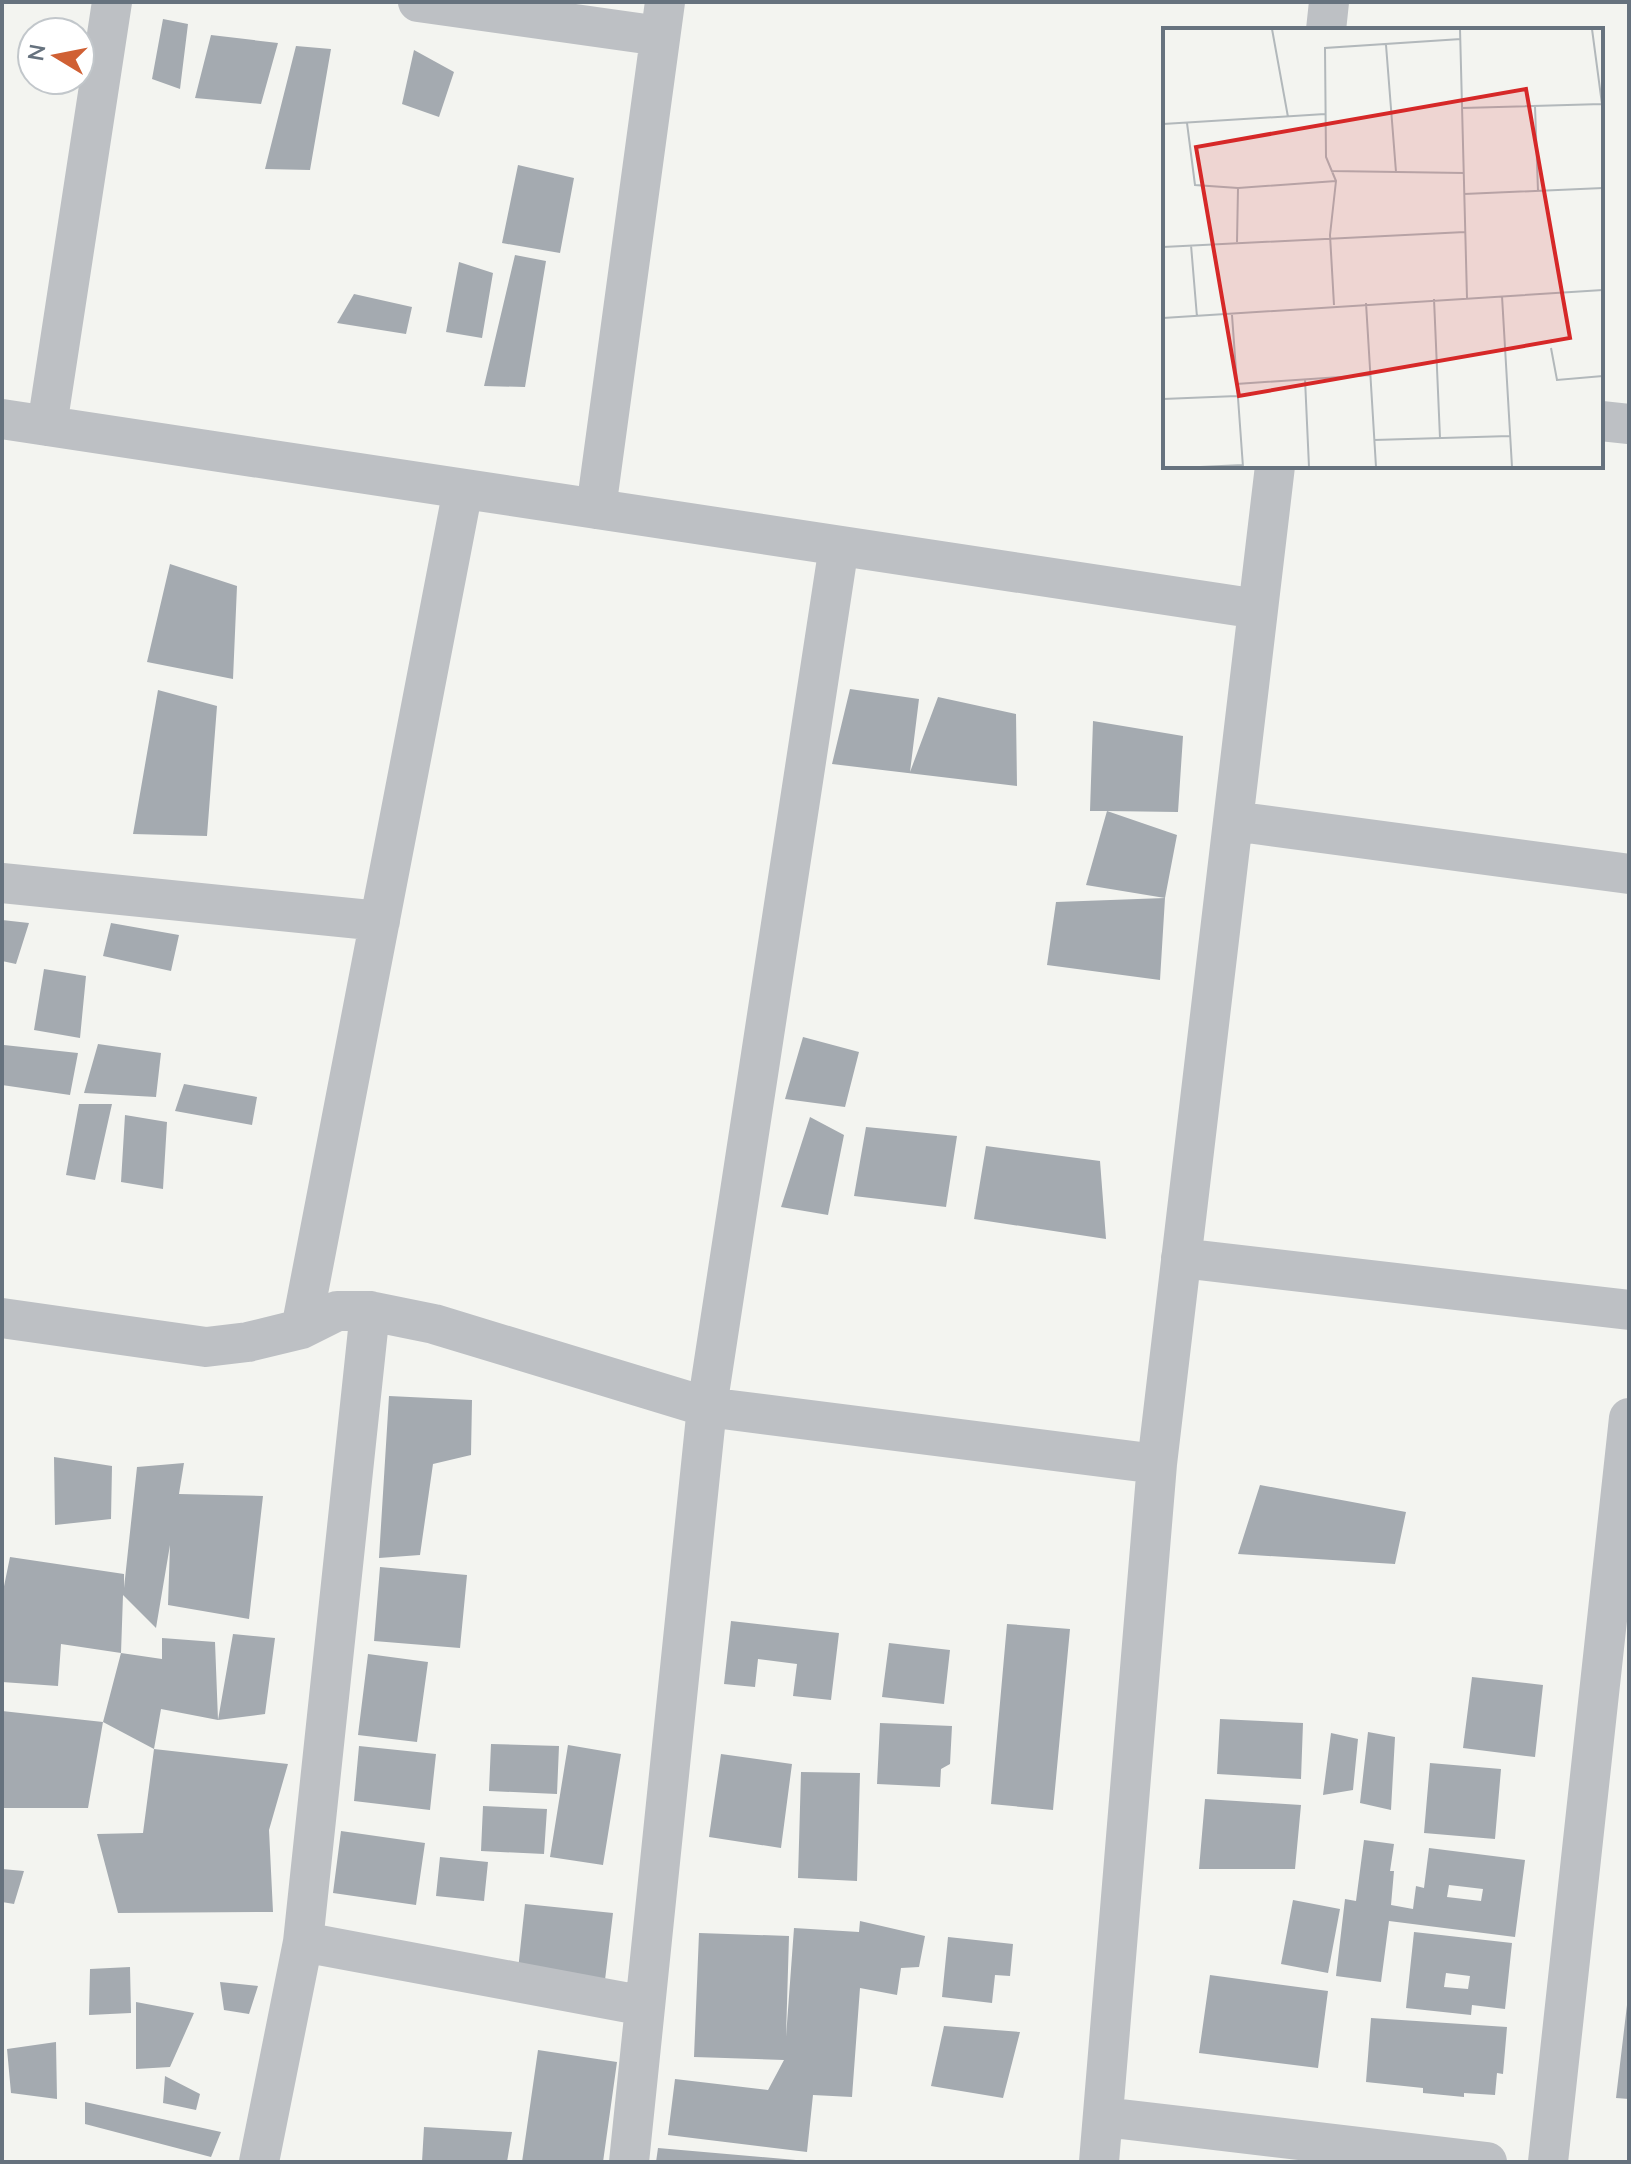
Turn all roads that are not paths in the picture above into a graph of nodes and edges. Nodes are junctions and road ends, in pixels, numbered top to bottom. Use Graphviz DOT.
graph roads {
  1 [pos="112,2"];
  2 [pos="418,2"];
  3 [pos="1329,2"];
  4 [pos="663,19"];
  5 [pos="1326,28"];
  6 [pos="2,419"];
  7 [pos="1603,421"];
  8 [pos="1629,424"];
  9 [pos="47,426"];
  10 [pos="1275,468"];
  11 [pos="463,489"];
  12 [pos="596,509"];
  13 [pos="839,546"];
  14 [pos="1258,609"];
  15 [pos="1233,821"];
  16 [pos="1629,874"];
  17 [pos="2,883"];
  18 [pos="380,921"];
  19 [pos="1181,1258"];
  20 [pos="1629,1310"];
  21 [pos="370,1311"];
  22 [pos="2,1318"];
  23 [pos="301,1329"];
  24 [pos="707,1407"];
  25 [pos="1629,1418"];
  26 [pos="1157,1464"];
  27 [pos="1612,1733"];
  28 [pos="303,1942"];
  29 [pos="645,2006"];
  30 [pos="1104,2117"];
  31 [pos="259,2162"];
  32 [pos="629,2162"];
  33 [pos="1099,2162"];
  34 [pos="1487,2162"];
  35 [pos="1548,2162"];
  1 -- 9 [label="street"];
  2 -- 4 [label="street"];
  3 -- 5 [label="street"];
  4 -- 12 [label="street"];
  6 -- 9 [label="street"];
  7 -- 8 [label="street"];
  9 -- 11 [label="street"];
  10 -- 14 [label="street"];
  11 -- 12 [label="street"];
  11 -- 18 [label="street"];
  12 -- 13 [label="street"];
  13 -- 14 [label="street"];
  13 -- 24 [label="street"];
  14 -- 15 [label="street"];
  15 -- 16 [label="street"];
  15 -- 19 [label="street"];
  17 -- 18 [label="street"];
  18 -- 23 [label="street"];
  19 -- 20 [label="street"];
  19 -- 26 [label="street"];
  21 -- 23 [label="street"];
  21 -- 24 [label="street"];
  21 -- 28 [label="street"];
  22 -- 23 [label="street"];
  24 -- 26 [label="street"];
  24 -- 29 [label="street"];
  25 -- 27 [label="street"];
  26 -- 30 [label="street"];
  27 -- 35 [label="street"];
  28 -- 29 [label="street"];
  28 -- 31 [label="street"];
  29 -- 32 [label="street"];
  30 -- 33 [label="street"];
  30 -- 34 [label="street"];
}
